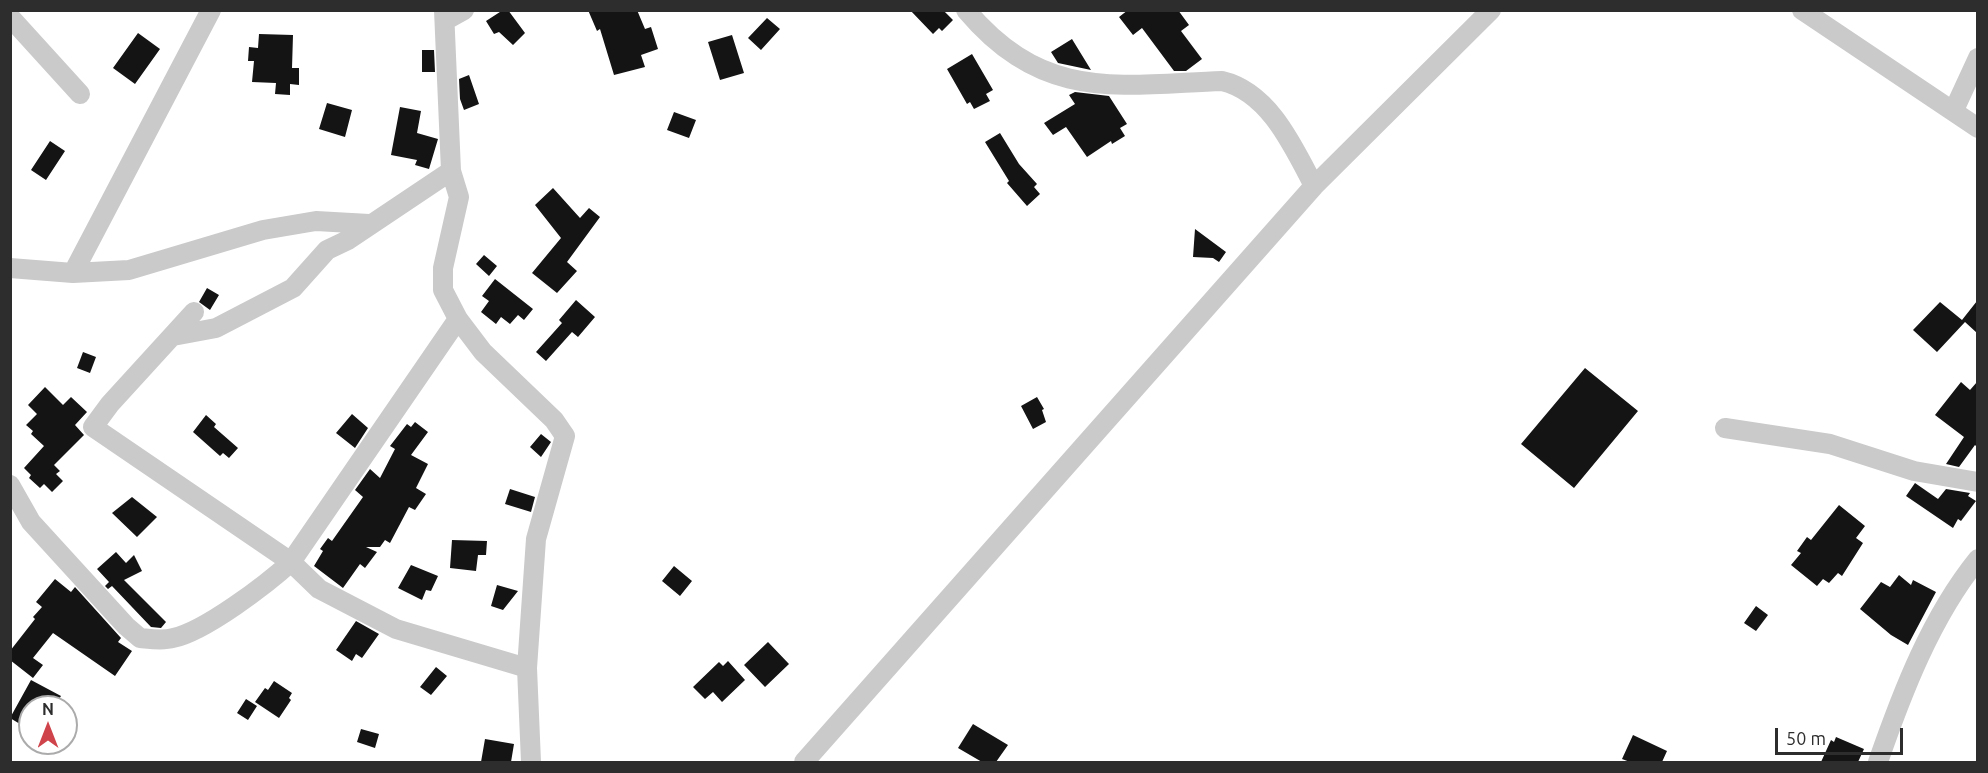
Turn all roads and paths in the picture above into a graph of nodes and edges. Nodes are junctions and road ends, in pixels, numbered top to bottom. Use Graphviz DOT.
graph roads {
  1 [pos="211,10"];
  2 [pos="464,10"];
  3 [pos="966,10"];
  4 [pos="1491,10"];
  5 [pos="1803,10"];
  6 [pos="445,15"];
  7 [pos="10,17"];
  8 [pos="1977,58"];
  9 [pos="80,94"];
  10 [pos="1954,110"];
  11 [pos="1977,128"];
  12 [pos="451,171"];
  13 [pos="1314,186"];
  14 [pos="369,224"];
  15 [pos="10,268"];
  16 [pos="72,273"];
  17 [pos="194,312"];
  18 [pos="458,319"];
  19 [pos="173,336"];
  20 [pos="1725,428"];
  21 [pos="1977,483"];
  22 [pos="14,499"];
  23 [pos="1977,559"];
  24 [pos="291,562"];
  25 [pos="527,668"];
  26 [pos="531,762"];
  27 [pos="804,762"];
  28 [pos="1878,762"];
  1 -- 16 [label="street"];
  2 -- 6 [label="street"];
  3 -- 13 [label="street"];
  4 -- 13 [label="street"];
  5 -- 10 [label="street"];
  6 -- 12 [label="street"];
  7 -- 9 [label="street"];
  8 -- 10 [label="street"];
  10 -- 11 [label="street"];
  12 -- 14 [label="street"];
  12 -- 18 [label="street"];
  13 -- 27 [label="street"];
  14 -- 16 [label="street"];
  14 -- 19 [label="street"];
  15 -- 16 [label="street"];
  17 -- 19 [label="street"];
  18 -- 24 [label="street"];
  18 -- 25 [label="street"];
  19 -- 24 [label="street"];
  20 -- 21 [label="street"];
  22 -- 24 [label="street"];
  23 -- 28 [label="street"];
  24 -- 25 [label="street"];
  25 -- 26 [label="street"];
}
